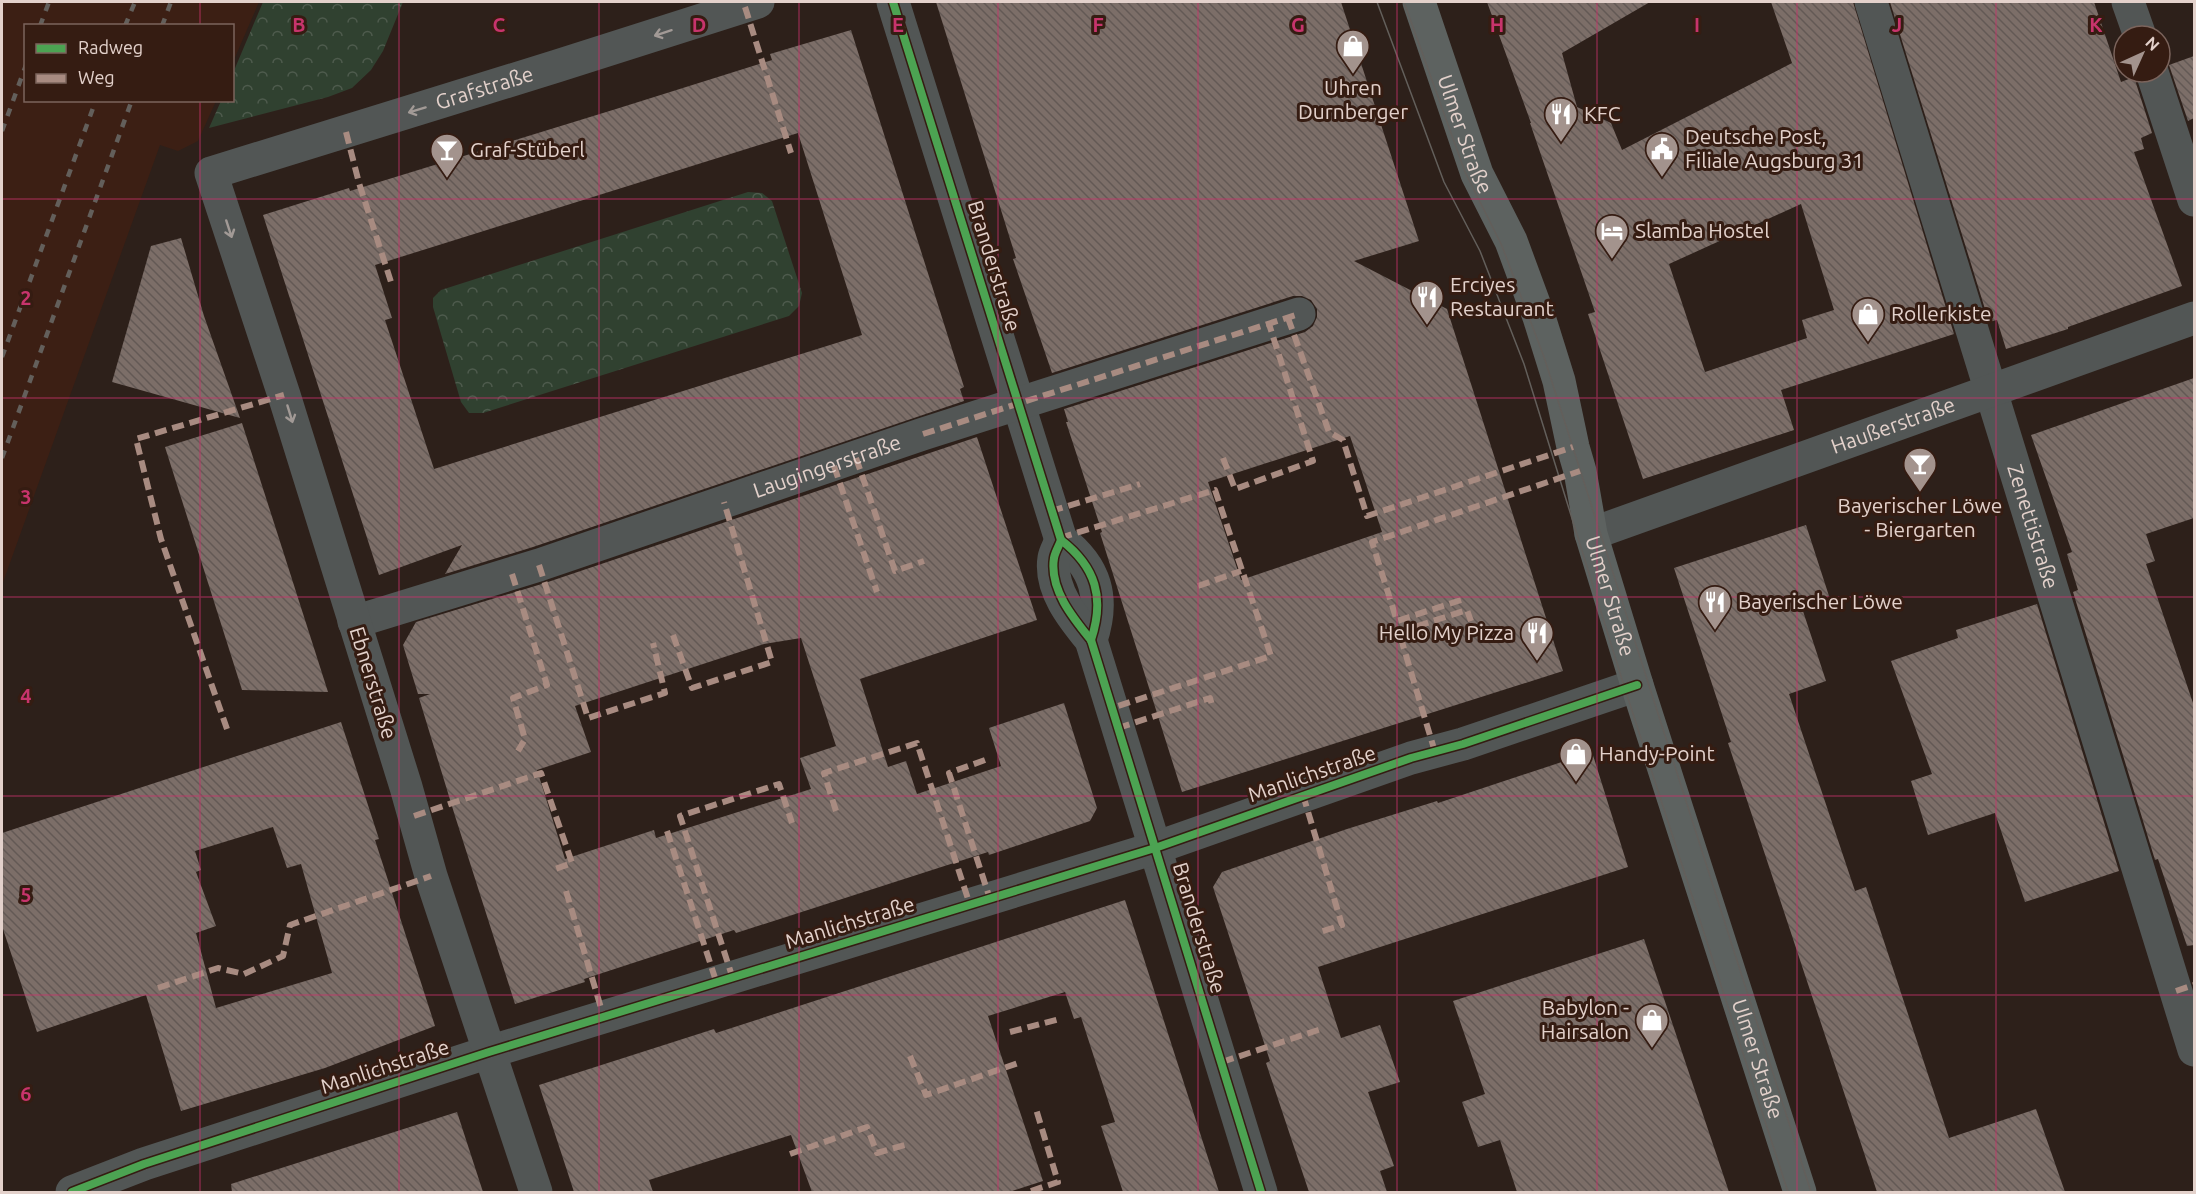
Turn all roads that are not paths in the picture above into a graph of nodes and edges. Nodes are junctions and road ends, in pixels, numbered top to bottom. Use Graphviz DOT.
graph roads {
  1 [pos="758,2"];
  2 [pos="893,2"];
  3 [pos="1419,2"];
  4 [pos="1871,2"];
  5 [pos="2128,2"];
  6 [pos="2136,24"];
  7 [pos="2156,84"];
  8 [pos="211,173"];
  9 [pos="2194,200"];
  10 [pos="1299,314"];
  11 [pos="2194,318"];
  12 [pos="1990,391"];
  13 [pos="1017,405"];
  14 [pos="1591,534"];
  15 [pos="354,622"];
  16 [pos="1637,686"];
  17 [pos="1155,848"];
  18 [pos="2194,1050"];
  19 [pos="489,1052"];
  20 [pos="72,1192"];
  21 [pos="536,1192"];
  22 [pos="1261,1192"];
  23 [pos="1800,1192"];
  1 -- 8 [label="street, Grafstraße, one-way"];
  2 -- 13 [label="street, Branderstraße"];
  3 -- 14 [label="street, Ulmer Straße"];
  4 -- 12 [label="street, Zenettistraße"];
  5 -- 6 [label="street"];
  7 -- 9 [label="street"];
  8 -- 15 [label="street, Ebnerstraße, one-way"];
  10 -- 13 [label="street, Laugingerstraße"];
  11 -- 12 [label="street, Haußerstraße"];
  12 -- 14 [label="street, Haußerstraße"];
  12 -- 18 [label="street, Zenettistraße"];
  13 -- 15 [label="street, Laugingerstraße"];
  13 -- 17 [label="street, Branderstraße"];
  14 -- 16 [label="street, Ulmer Straße"];
  15 -- 19 [label="street, Ebnerstraße"];
  16 -- 17 [label="street, Manlichstraße"];
  16 -- 23 [label="street, Ulmer Straße"];
  17 -- 19 [label="street, Manlichstraße"];
  17 -- 22 [label="street, Branderstraße"];
  19 -- 20 [label="street, Manlichstraße"];
  19 -- 21 [label="street, Ebnerstraße"];
}
